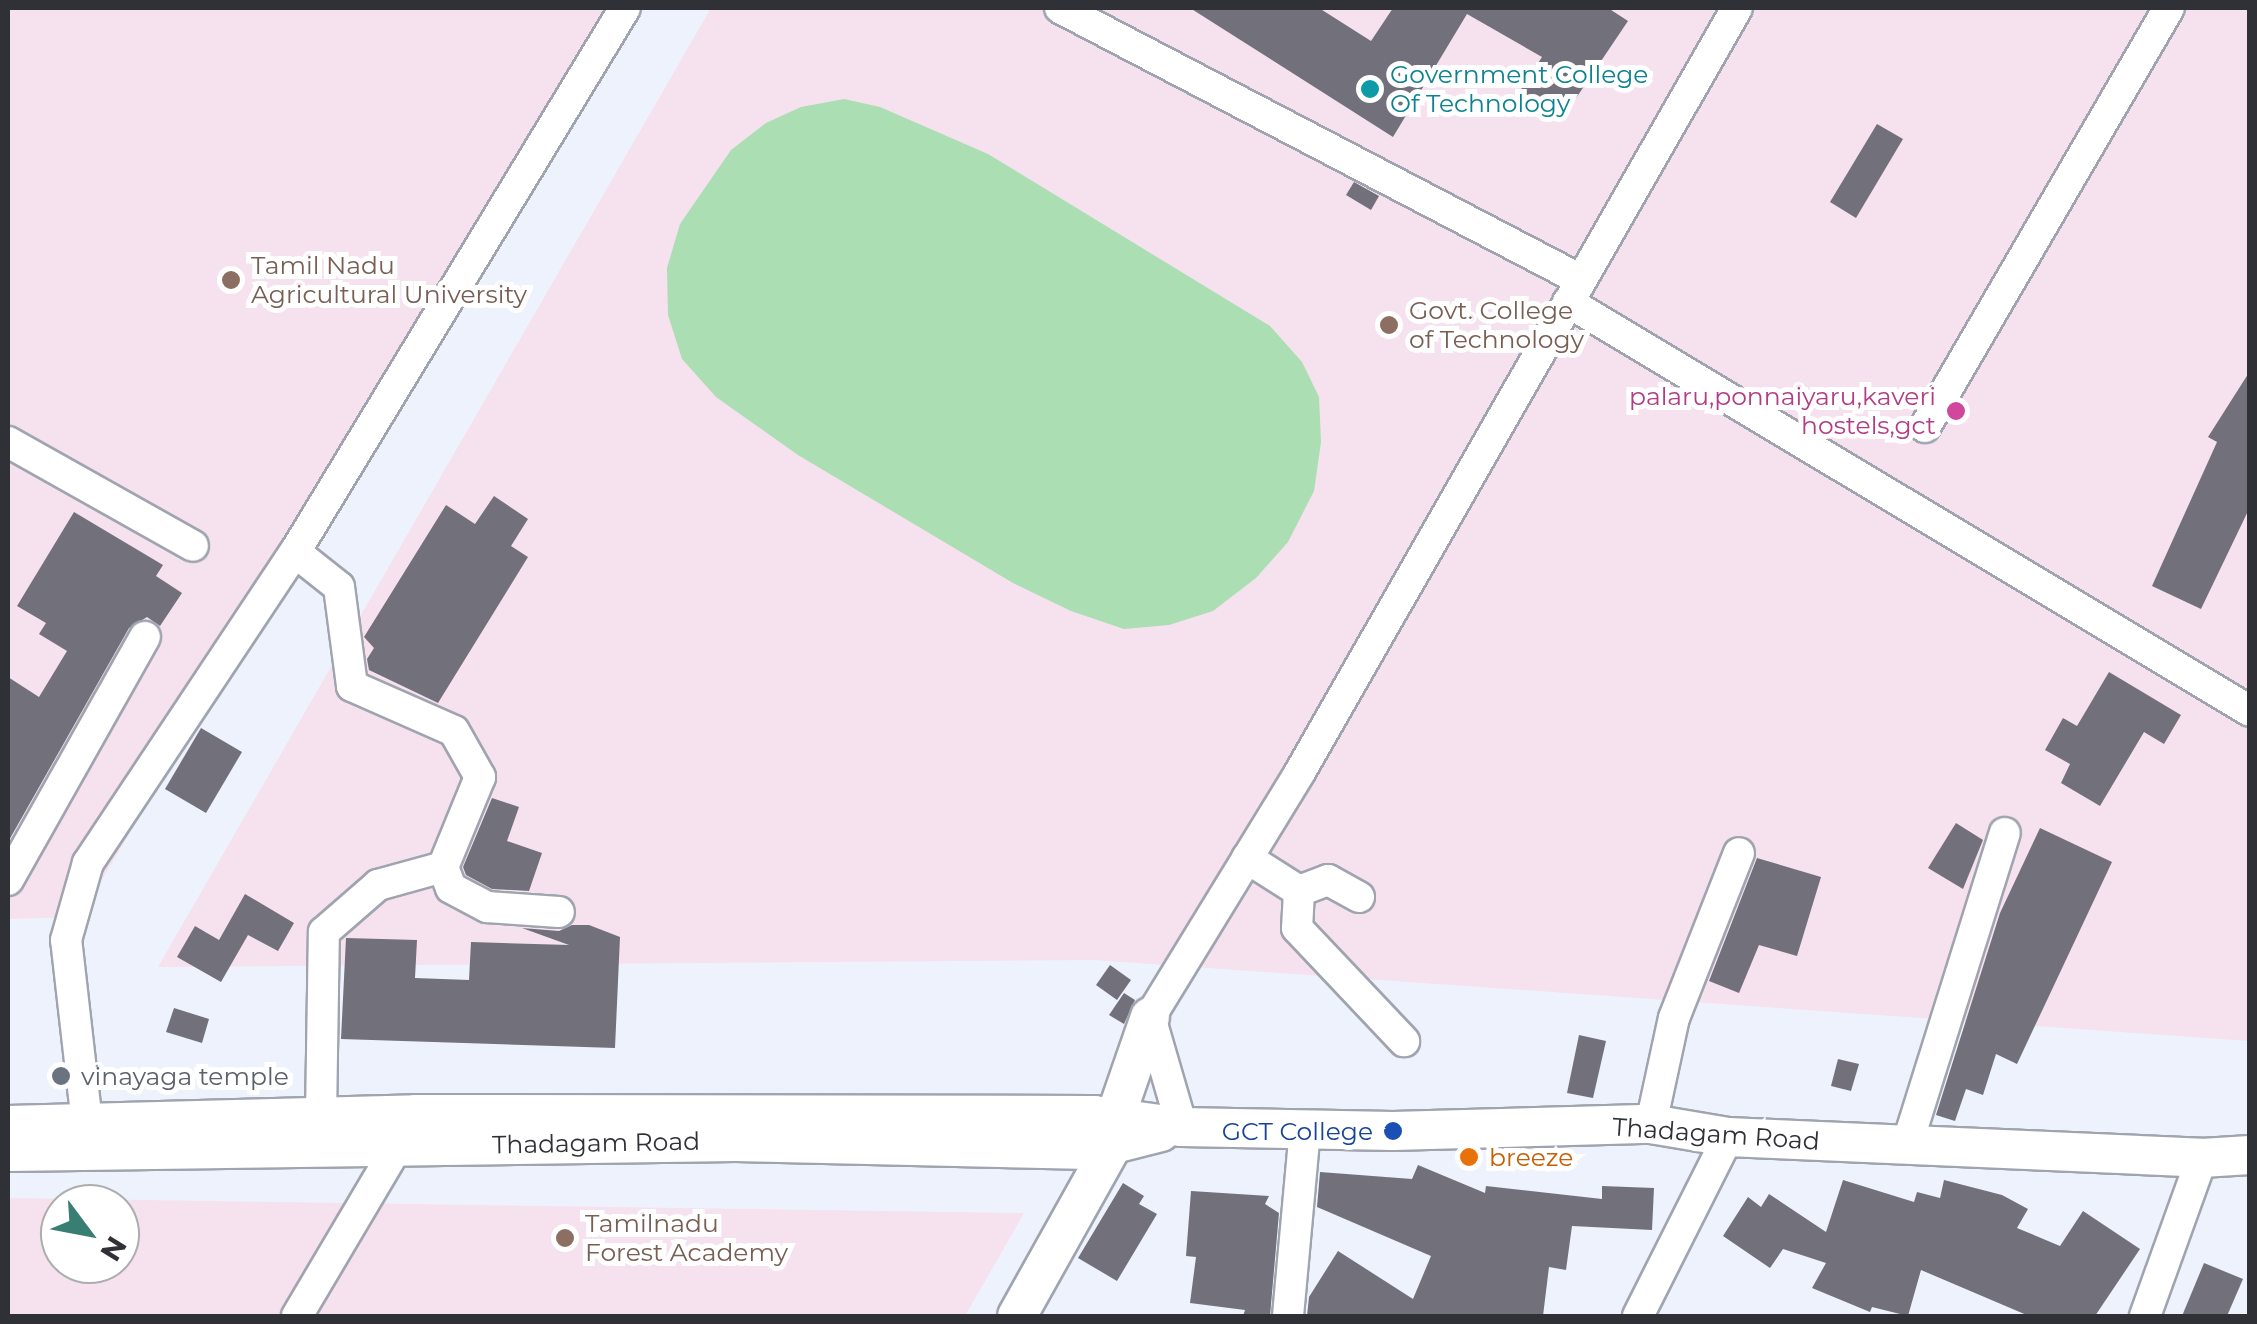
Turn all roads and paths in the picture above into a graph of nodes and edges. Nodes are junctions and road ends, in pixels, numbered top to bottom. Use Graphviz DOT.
graph roads {
  1 [pos="625,8"];
  2 [pos="1060,8"];
  3 [pos="1737,8"];
  4 [pos="2169,8"];
  5 [pos="1575,291"];
  6 [pos="1925,426"];
  7 [pos="8,442"];
  8 [pos="193,546"];
  9 [pos="295,552"];
  10 [pos="145,637"];
  11 [pos="2250,711"];
  12 [pos="2005,834"];
  13 [pos="1739,852"];
  14 [pos="1248,858"];
  15 [pos="444,867"];
  16 [pos="8,880"];
  17 [pos="1299,890"];
  18 [pos="1359,897"];
  19 [pos="559,912"];
  20 [pos="1150,1017"];
  21 [pos="1404,1040"];
  22 [pos="321,1116"];
  23 [pos="88,1123"];
  24 [pos="1650,1124"];
  25 [pos="8,1125"];
  26 [pos="1182,1126"];
  27 [pos="1305,1129"];
  28 [pos="1114,1131"];
  29 [pos="1728,1137"];
  30 [pos="398,1145"];
  31 [pos="1907,1145"];
  32 [pos="8,1152"];
  33 [pos="2250,1156"];
  34 [pos="2202,1158"];
  35 [pos="298,1316"];
  36 [pos="1016,1316"];
  37 [pos="1288,1316"];
  38 [pos="1638,1316"];
  39 [pos="2145,1316"];
  1 -- 9 [label="street"];
  2 -- 5 [label="street"];
  3 -- 5 [label="street"];
  4 -- 6 [label="street"];
  5 -- 11 [label="street"];
  5 -- 14 [label="street"];
  7 -- 8 [label="street"];
  9 -- 15 [label="street"];
  9 -- 23 [label="street"];
  10 -- 16 [label="street"];
  12 -- 31 [label="street"];
  13 -- 24 [label="street"];
  14 -- 17 [label="street"];
  14 -- 20 [label="street"];
  15 -- 19 [label="street"];
  15 -- 22 [label="street"];
  17 -- 18 [label="street"];
  17 -- 21 [label="street"];
  20 -- 26 [label="street"];
  20 -- 28 [label="main road"];
  22 -- 23 [label="main road, Thadagam Road"];
  22 -- 28 [label="main road, Thadagam Road"];
  23 -- 25 [label="main road, Thadagam Road"];
  24 -- 27 [label="main road, Thadagam Road"];
  24 -- 29 [label="main road, Thadagam Road"];
  26 -- 27 [label="main road, Thadagam Road"];
  26 -- 28 [label="main road, Thadagam Road"];
  27 -- 37 [label="street"];
  28 -- 30 [label="main road, Thadagam Road"];
  28 -- 36 [label="main road"];
  29 -- 31 [label="main road, Thadagam Road"];
  29 -- 38 [label="street"];
  30 -- 32 [label="main road, Thadagam Road"];
  30 -- 35 [label="street"];
  31 -- 34 [label="main road, Thadagam Road"];
  33 -- 34 [label="main road, Thadagam Road"];
  34 -- 39 [label="street"];
}
